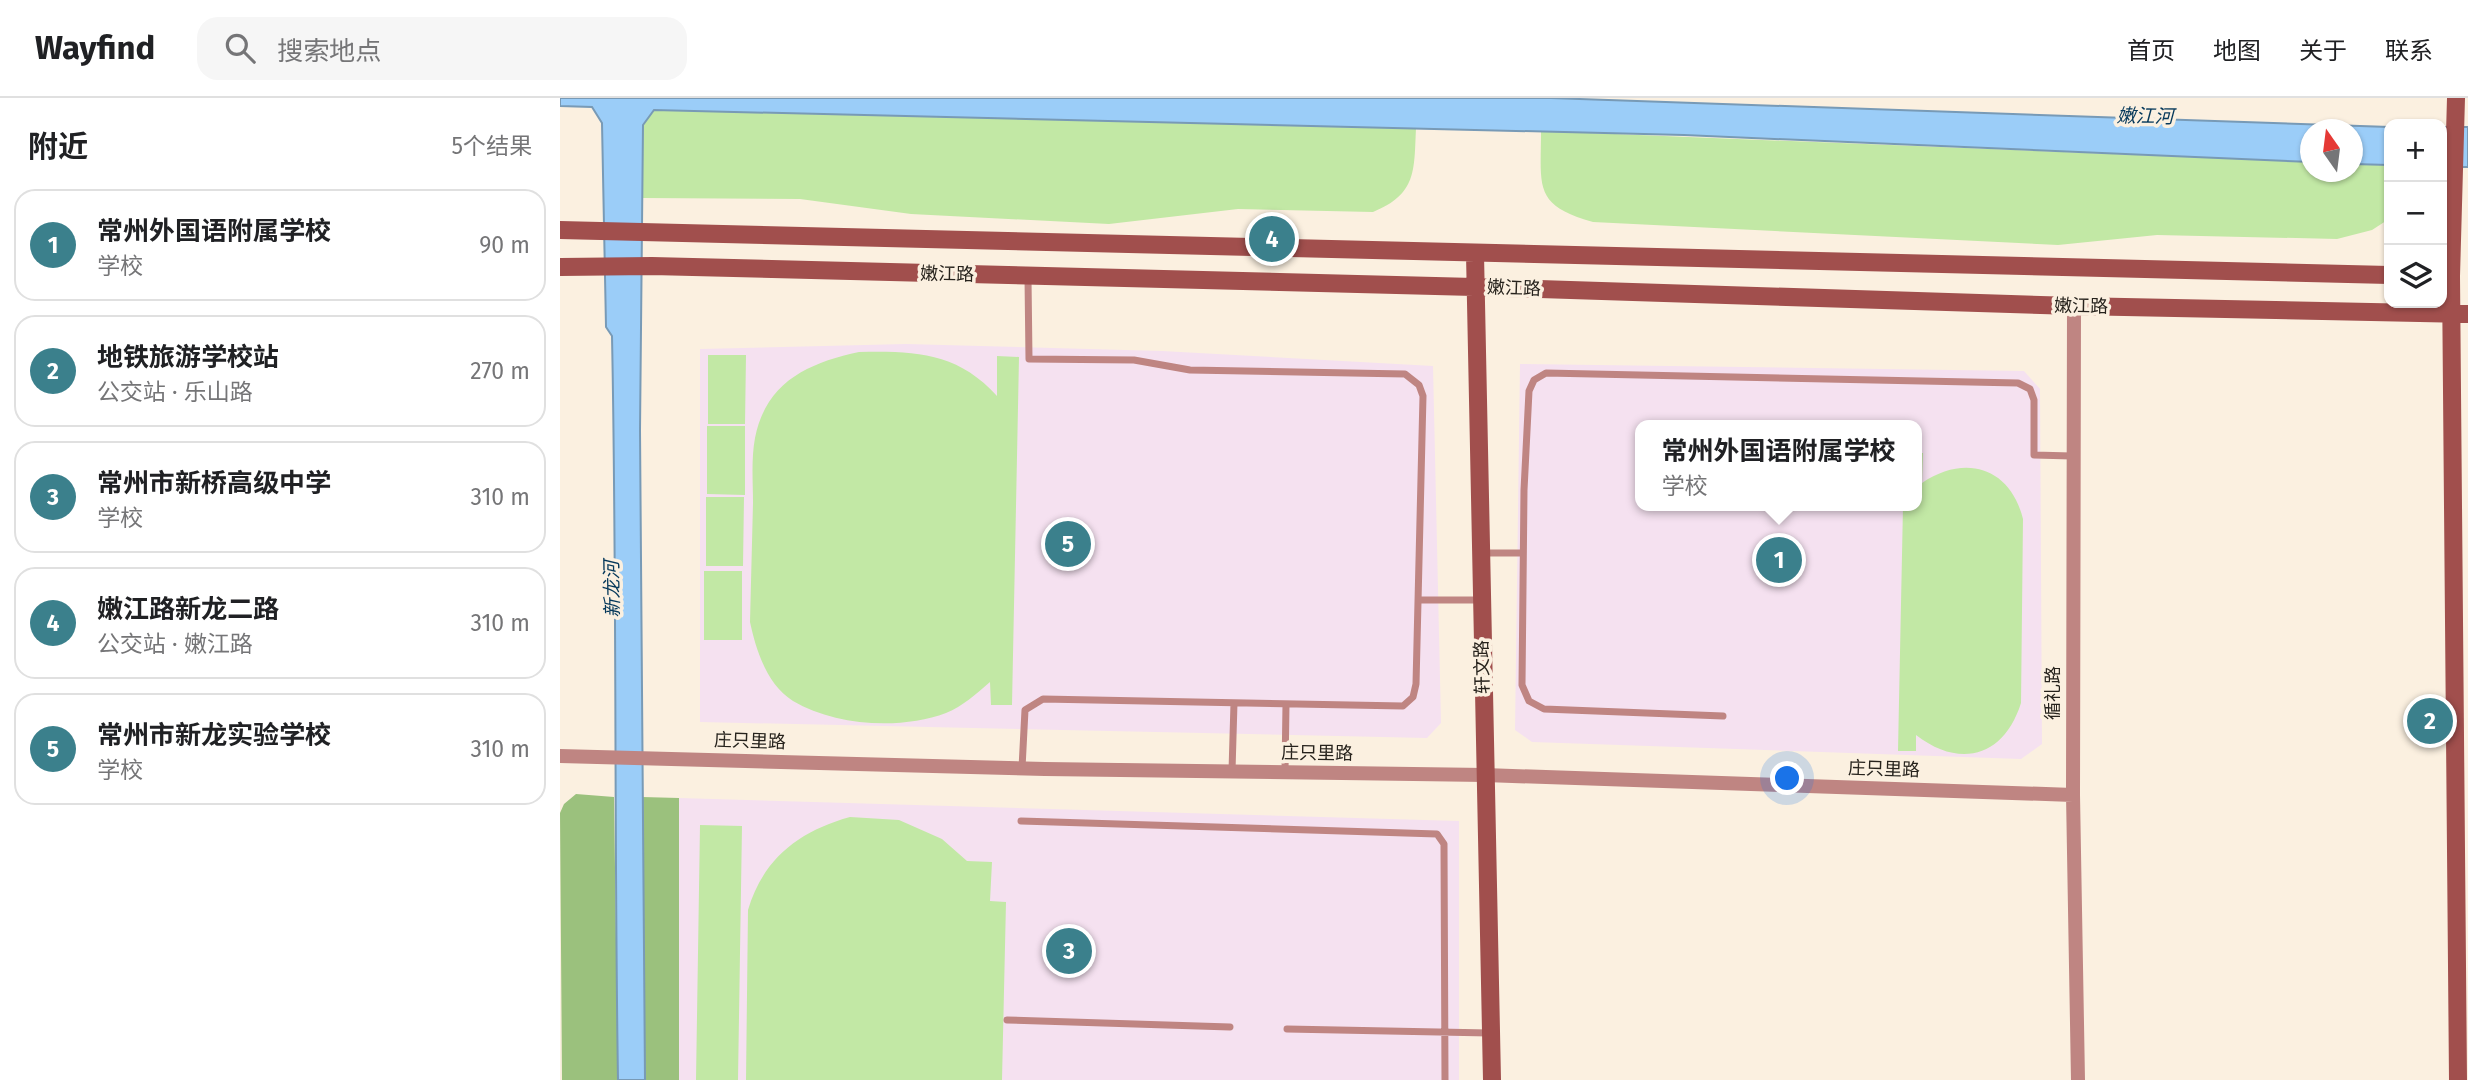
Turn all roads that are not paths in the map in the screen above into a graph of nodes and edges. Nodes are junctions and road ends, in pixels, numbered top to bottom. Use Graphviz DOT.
graph roads {
  1 [pos="2456,107"];
  2 [pos="560,230"];
  3 [pos="1475,254"];
  4 [pos="560,267"];
  5 [pos="2384,275"];
  6 [pos="1028,276"];
  7 [pos="2454,276"];
  8 [pos="1475,287"];
  9 [pos="2074,306"];
  10 [pos="2460,314"];
  11 [pos="2072,456"];
  12 [pos="1480,553"];
  13 [pos="1523,553"];
  14 [pos="1418,600"];
  15 [pos="1481,600"];
  16 [pos="1234,703"];
  17 [pos="1286,704"];
  18 [pos="1723,716"];
  19 [pos="560,756"];
  20 [pos="1022,768"];
  21 [pos="1231,771"];
  22 [pos="1285,772"];
  23 [pos="1485,775"];
  24 [pos="2073,795"];
  25 [pos="1021,821"];
  26 [pos="1007,1020"];
  27 [pos="1230,1027"];
  28 [pos="1287,1030"];
  29 [pos="1445,1032"];
  30 [pos="1491,1033"];
  31 [pos="1445,1080"];
  32 [pos="1492,1080"];
  33 [pos="2078,1080"];
  34 [pos="2458,1080"];
  1 -- 7 [label="main road"];
  2 -- 3 [label="main road, 嫩江路"];
  3 -- 5 [label="main road, 嫩江路"];
  3 -- 8 [label="main road, 轩文路"];
  4 -- 6 [label="main road, 嫩江路"];
  6 -- 8 [label="main road, 嫩江路"];
  6 -- 14 [label="lane"];
  7 -- 10 [label="main road"];
  8 -- 9 [label="main road, 嫩江路"];
  8 -- 12 [label="main road, 轩文路"];
  9 -- 10 [label="main road, 嫩江路"];
  9 -- 11 [label="street, 循礼路"];
  10 -- 34 [label="main road"];
  11 -- 13 [label="lane"];
  11 -- 24 [label="street, 循礼路"];
  12 -- 13 [label="lane"];
  12 -- 15 [label="main road, 轩文路"];
  13 -- 18 [label="lane"];
  14 -- 15 [label="lane"];
  14 -- 17 [label="lane"];
  15 -- 23 [label="main road, 轩文路"];
  16 -- 17 [label="lane"];
  16 -- 20 [label="lane"];
  16 -- 21 [label="lane"];
  17 -- 22 [label="lane"];
  19 -- 20 [label="street, 庄只里路"];
  20 -- 21 [label="street, 庄只里路"];
  21 -- 22 [label="street, 庄只里路"];
  22 -- 23 [label="street, 庄只里路"];
  23 -- 24 [label="street, 庄只里路"];
  23 -- 30 [label="main road, 轩文路"];
  24 -- 33 [label="street, 循礼路"];
  25 -- 29 [label="lane"];
  26 -- 27 [label="lane"];
  28 -- 29 [label="lane"];
  29 -- 30 [label="lane"];
  29 -- 31 [label="lane"];
  30 -- 32 [label="main road, 轩文路"];
}
